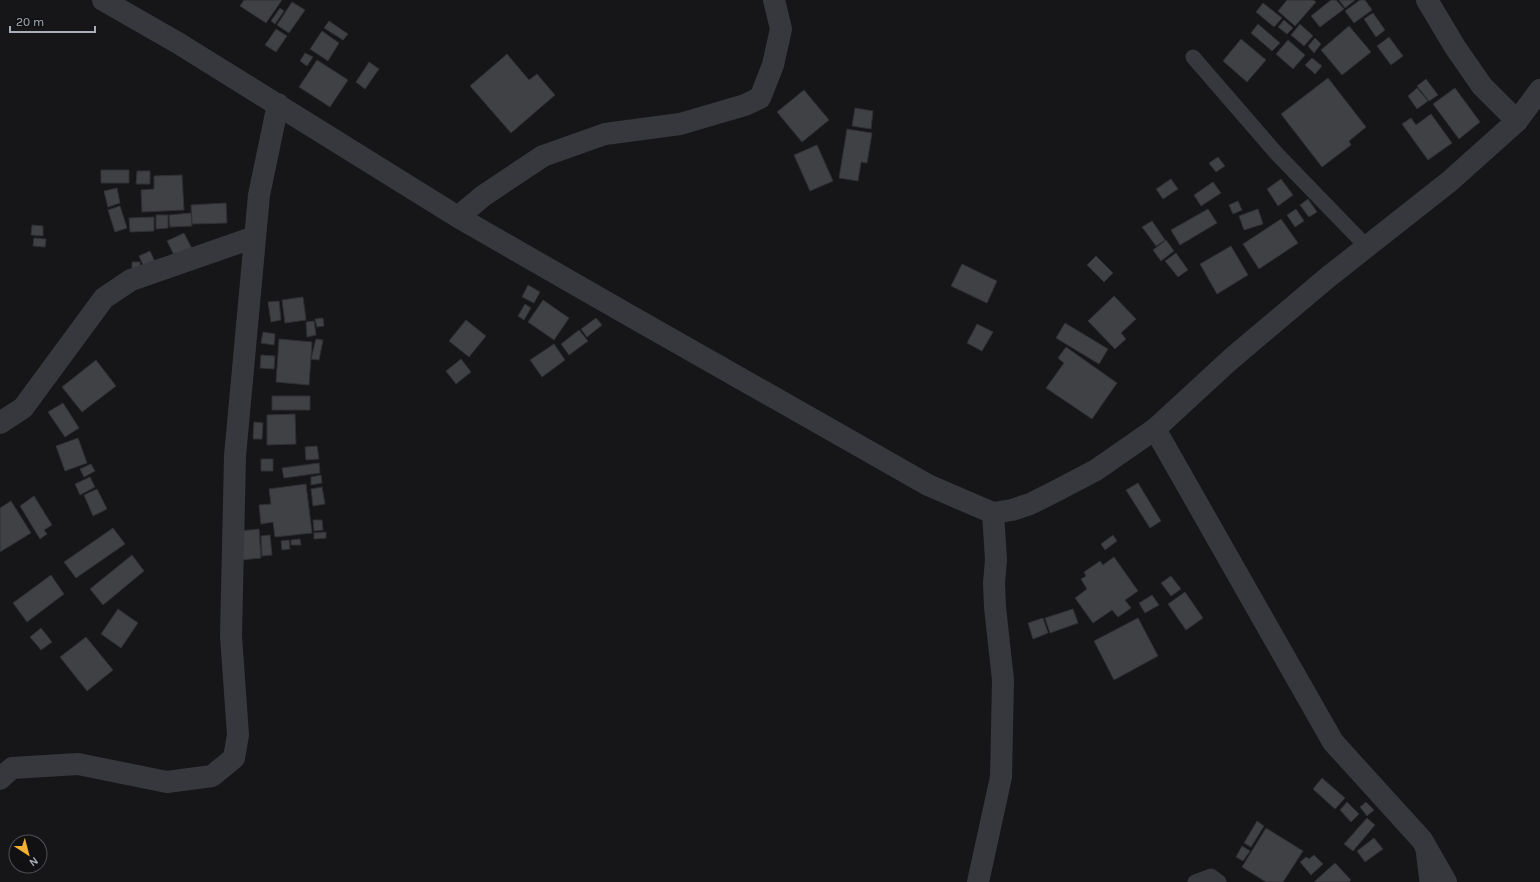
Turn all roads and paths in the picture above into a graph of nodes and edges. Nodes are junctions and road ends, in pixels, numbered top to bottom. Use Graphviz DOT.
graph roads {
  1 [pos="103,0"];
  2 [pos="774,0"];
  3 [pos="1427,0"];
  4 [pos="1194,57"];
  5 [pos="1540,90"];
  6 [pos="278,104"];
  7 [pos="1517,121"];
  8 [pos="458,217"];
  9 [pos="255,237"];
  10 [pos="1366,247"];
  11 [pos="0,423"];
  12 [pos="1156,429"];
  13 [pos="993,513"];
  14 [pos="0,779"];
  15 [pos="1422,840"];
  16 [pos="978,882"];
  17 [pos="1195,882"];
  18 [pos="1219,882"];
  19 [pos="1427,882"];
  20 [pos="1446,882"];
  1 -- 6 [label="street"];
  2 -- 8 [label="street"];
  3 -- 7 [label="street"];
  4 -- 10 [label="lane"];
  5 -- 7 [label="street"];
  6 -- 8 [label="street"];
  6 -- 9 [label="street"];
  7 -- 10 [label="street"];
  8 -- 13 [label="street"];
  9 -- 11 [label="street"];
  9 -- 14 [label="street"];
  10 -- 12 [label="street"];
  12 -- 13 [label="street"];
  12 -- 15 [label="street"];
  13 -- 16 [label="street"];
  15 -- 19 [label="lane"];
  15 -- 20 [label="street"];
  17 -- 18 [label="lane"];
}
